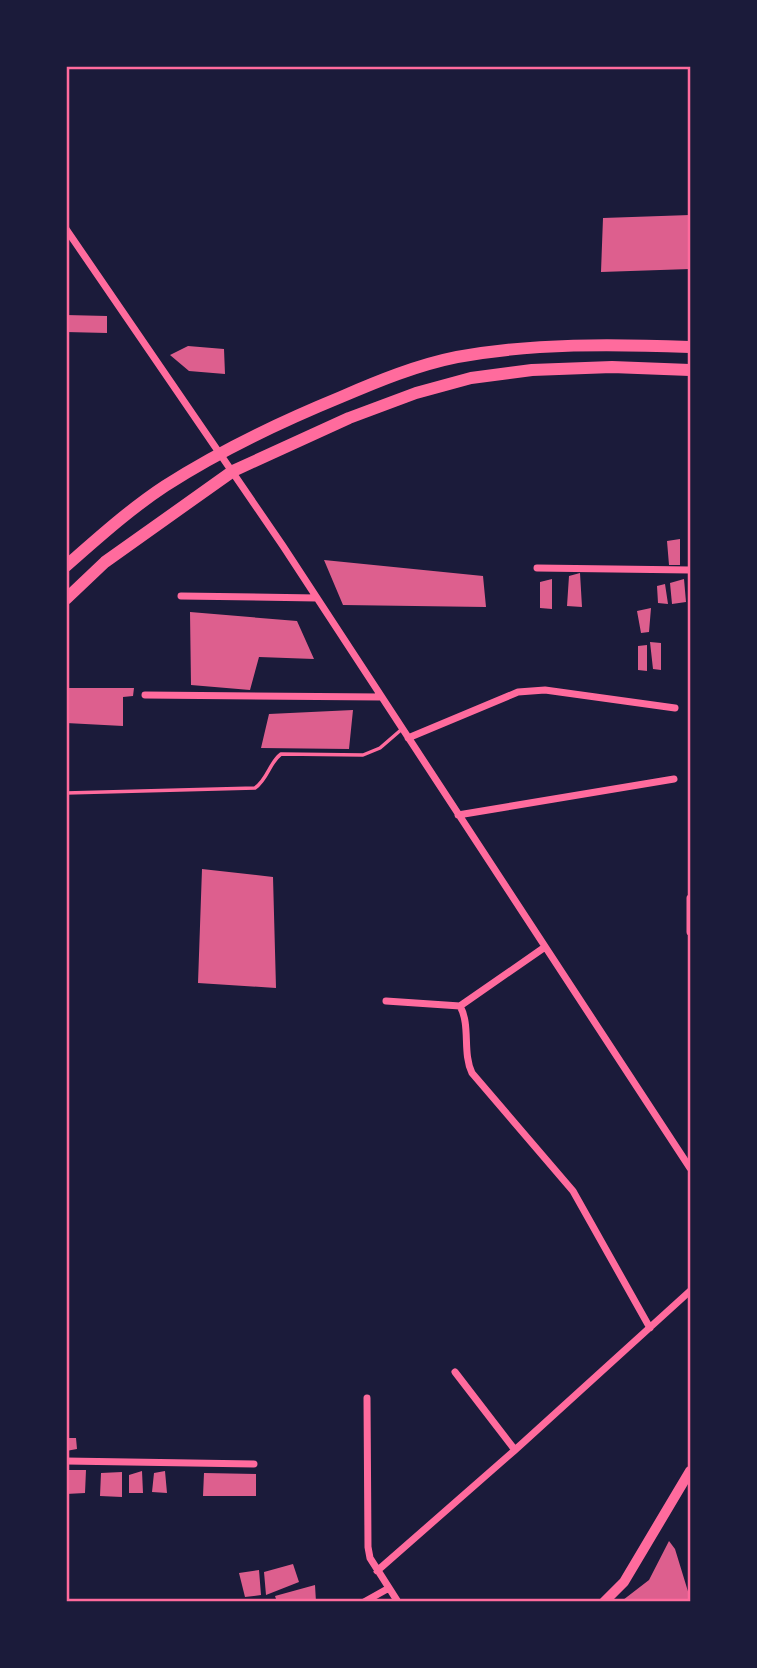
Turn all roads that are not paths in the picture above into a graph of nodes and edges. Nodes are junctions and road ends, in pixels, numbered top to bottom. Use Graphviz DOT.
graph roads {
  1 [pos="66,229"];
  2 [pos="691,347"];
  3 [pos="691,370"];
  4 [pos="220,453"];
  5 [pos="233,471"];
  6 [pos="66,566"];
  7 [pos="537,568"];
  8 [pos="691,569"];
  9 [pos="181,596"];
  10 [pos="317,598"];
  11 [pos="66,599"];
  12 [pos="145,695"];
  13 [pos="381,697"];
  14 [pos="675,708"];
  15 [pos="402,729"];
  16 [pos="408,738"];
  17 [pos="674,779"];
  18 [pos="66,793"];
  19 [pos="458,815"];
  20 [pos="691,898"];
  21 [pos="691,932"];
  22 [pos="545,947"];
  23 [pos="386,1001"];
  24 [pos="460,1006"];
  25 [pos="691,1168"];
  26 [pos="691,1291"];
  27 [pos="650,1328"];
  28 [pos="455,1372"];
  29 [pos="368,1398"];
  30 [pos="515,1450"];
  31 [pos="66,1461"];
  32 [pos="254,1464"];
  33 [pos="691,1471"];
  34 [pos="377,1571"];
  35 [pos="389,1588"];
  36 [pos="364,1601"];
  37 [pos="398,1601"];
  38 [pos="604,1601"];
  1 -- 4 [label="street"];
  2 -- 4 [label="main road"];
  3 -- 5 [label="main road"];
  4 -- 5 [label="street"];
  4 -- 6 [label="main road"];
  5 -- 10 [label="street"];
  5 -- 11 [label="main road"];
  7 -- 8 [label="street"];
  9 -- 10 [label="street"];
  10 -- 13 [label="street"];
  12 -- 13 [label="street"];
  13 -- 15 [label="street"];
  14 -- 16 [label="street"];
  15 -- 16 [label="street"];
  15 -- 18 [label="lane"];
  16 -- 19 [label="street"];
  17 -- 19 [label="street"];
  19 -- 22 [label="street"];
  20 -- 21 [label="street"];
  22 -- 24 [label="street"];
  22 -- 25 [label="street"];
  23 -- 24 [label="street"];
  24 -- 27 [label="street"];
  26 -- 27 [label="street"];
  27 -- 30 [label="street"];
  28 -- 30 [label="street"];
  29 -- 34 [label="street"];
  30 -- 34 [label="street"];
  31 -- 32 [label="street"];
  33 -- 38 [label="street"];
  34 -- 35 [label="street"];
  35 -- 36 [label="street"];
  35 -- 37 [label="street"];
}
